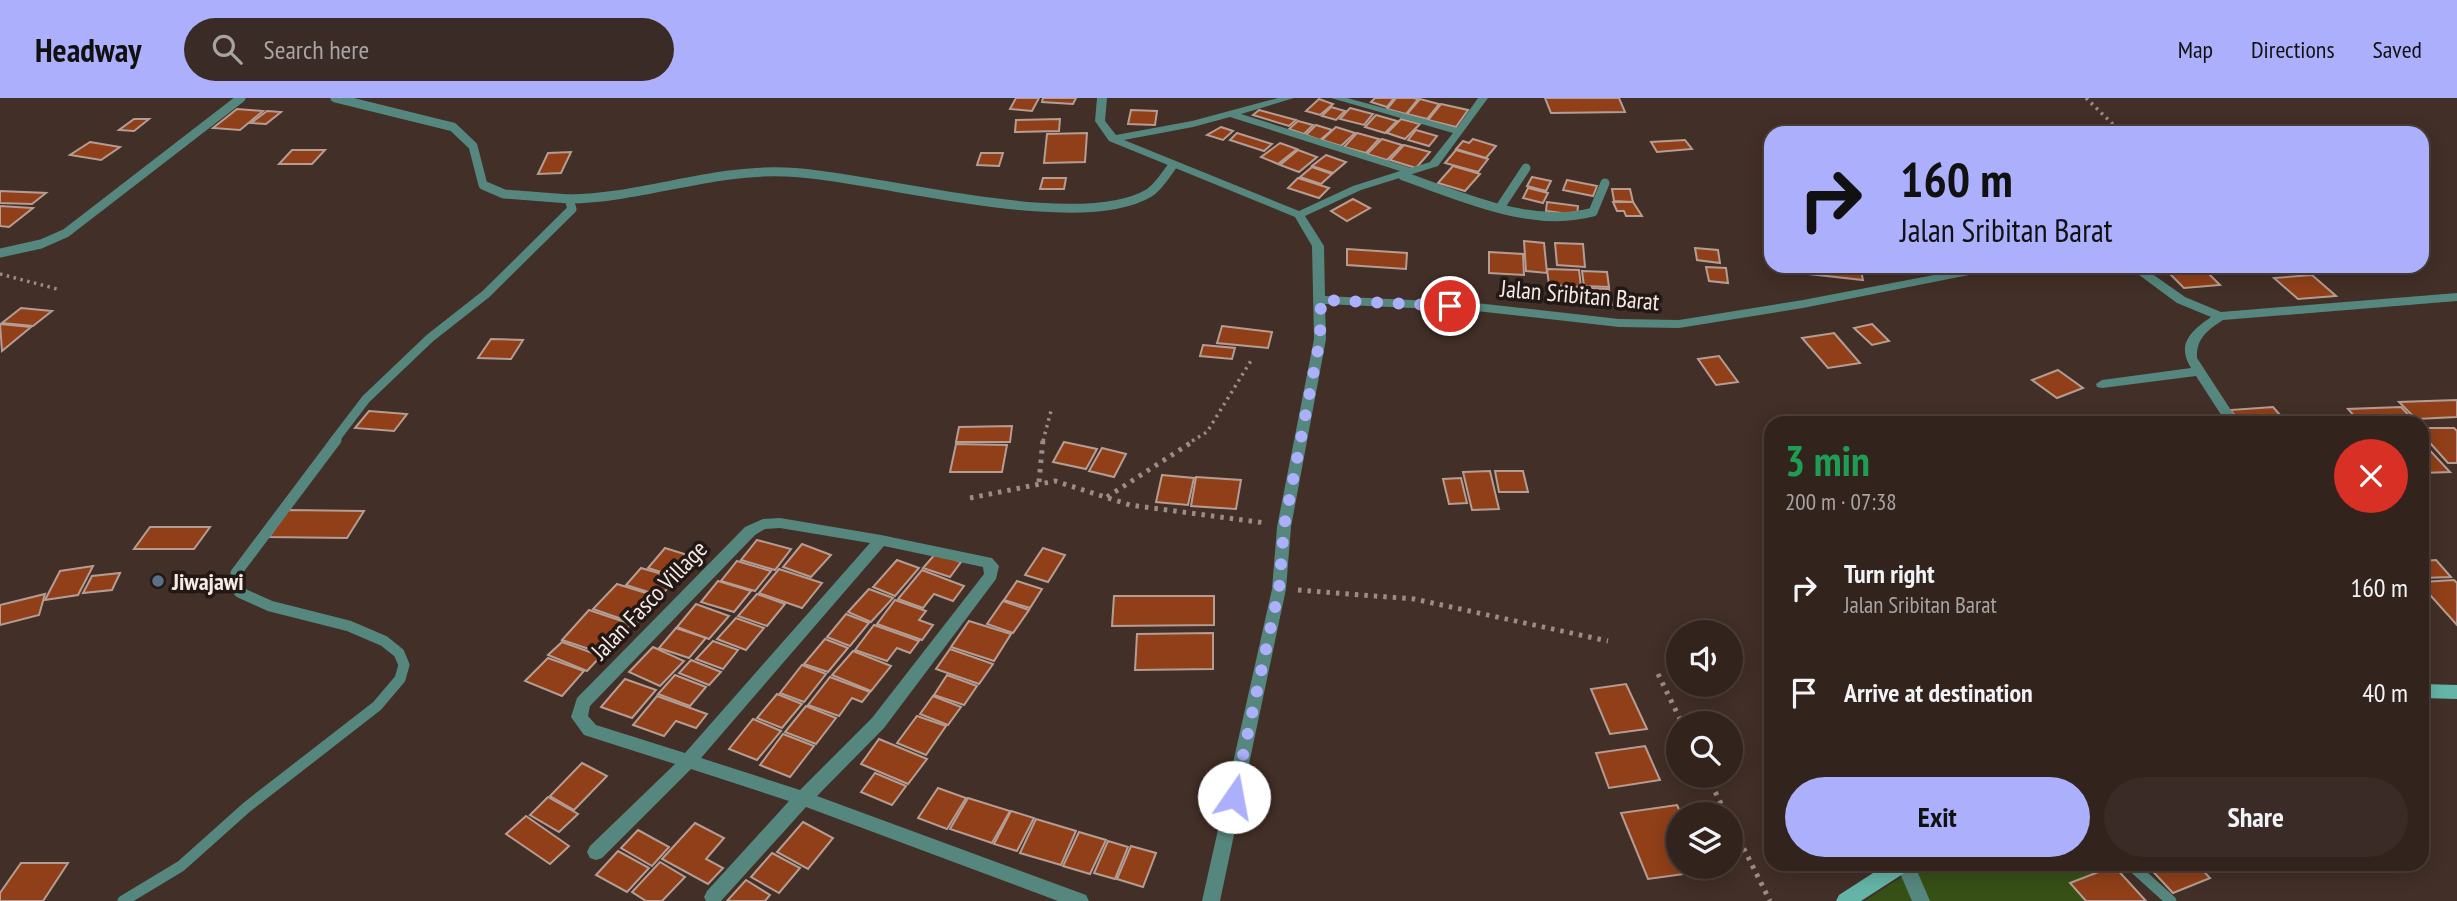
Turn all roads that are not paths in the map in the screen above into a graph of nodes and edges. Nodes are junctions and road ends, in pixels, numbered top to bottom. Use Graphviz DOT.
graph roads {
  1 [pos="241,98"];
  2 [pos="335,98"];
  3 [pos="1102,98"];
  4 [pos="1289,98"];
  5 [pos="1336,98"];
  6 [pos="1483,98"];
  7 [pos="1230,114"];
  8 [pos="1460,132"];
  9 [pos="1113,139"];
  10 [pos="1172,165"];
  11 [pos="1526,168"];
  12 [pos="1408,174"];
  13 [pos="1605,183"];
  14 [pos="569,199"];
  15 [pos="1501,206"];
  16 [pos="1299,215"];
  17 [pos="0,253"];
  18 [pos="1963,273"];
  19 [pos="2143,273"];
  20 [pos="2457,297"];
  21 [pos="1321,300"];
  22 [pos="2220,316"];
  23 [pos="2200,371"];
  24 [pos="2102,384"];
  25 [pos="2229,416"];
  26 [pos="881,540"];
  27 [pos="2429,691"];
  28 [pos="2457,692"];
  29 [pos="688,762"];
  30 [pos="803,798"];
  31 [pos="596,852"];
  32 [pos="1893,871"];
  33 [pos="1907,871"];
  34 [pos="2138,871"];
  35 [pos="713,897"];
  36 [pos="123,901"];
  37 [pos="1080,901"];
  38 [pos="1211,901"];
  39 [pos="1845,901"];
  40 [pos="1922,901"];
  41 [pos="2171,901"];
  1 -- 17 [label="lane"];
  2 -- 14 [label="lane"];
  3 -- 9 [label="street"];
  4 -- 7 [label="street"];
  5 -- 8 [label="street"];
  6 -- 8 [label="street"];
  7 -- 9 [label="street"];
  7 -- 12 [label="street"];
  8 -- 12 [label="street"];
  9 -- 10 [label="street"];
  10 -- 14 [label="lane"];
  10 -- 16 [label="street"];
  11 -- 15 [label="lane"];
  12 -- 15 [label="lane"];
  12 -- 16 [label="street"];
  13 -- 15 [label="lane"];
  14 -- 36 [label="lane"];
  16 -- 21 [label="street"];
  18 -- 21 [label="street, Jalan Sribitan Barat"];
  19 -- 22 [label="street"];
  20 -- 22 [label="street"];
  21 -- 38 [label="street"];
  22 -- 23 [label="street"];
  23 -- 24 [label="street"];
  23 -- 25 [label="street"];
  26 -- 29 [label="street"];
  26 -- 29 [label="street, Jalan Fasco Village"];
  26 -- 30 [label="street, Jalan Fasco Village"];
  27 -- 28 [label="main road"];
  29 -- 30 [label="street, Jalan Fasco Village"];
  29 -- 31 [label="street"];
  30 -- 35 [label="street, Jalan Fasco Village"];
  30 -- 37 [label="street, Jalan Fasco Village"];
  32 -- 39 [label="main road"];
  33 -- 40 [label="street"];
  34 -- 41 [label="lane"];
}
